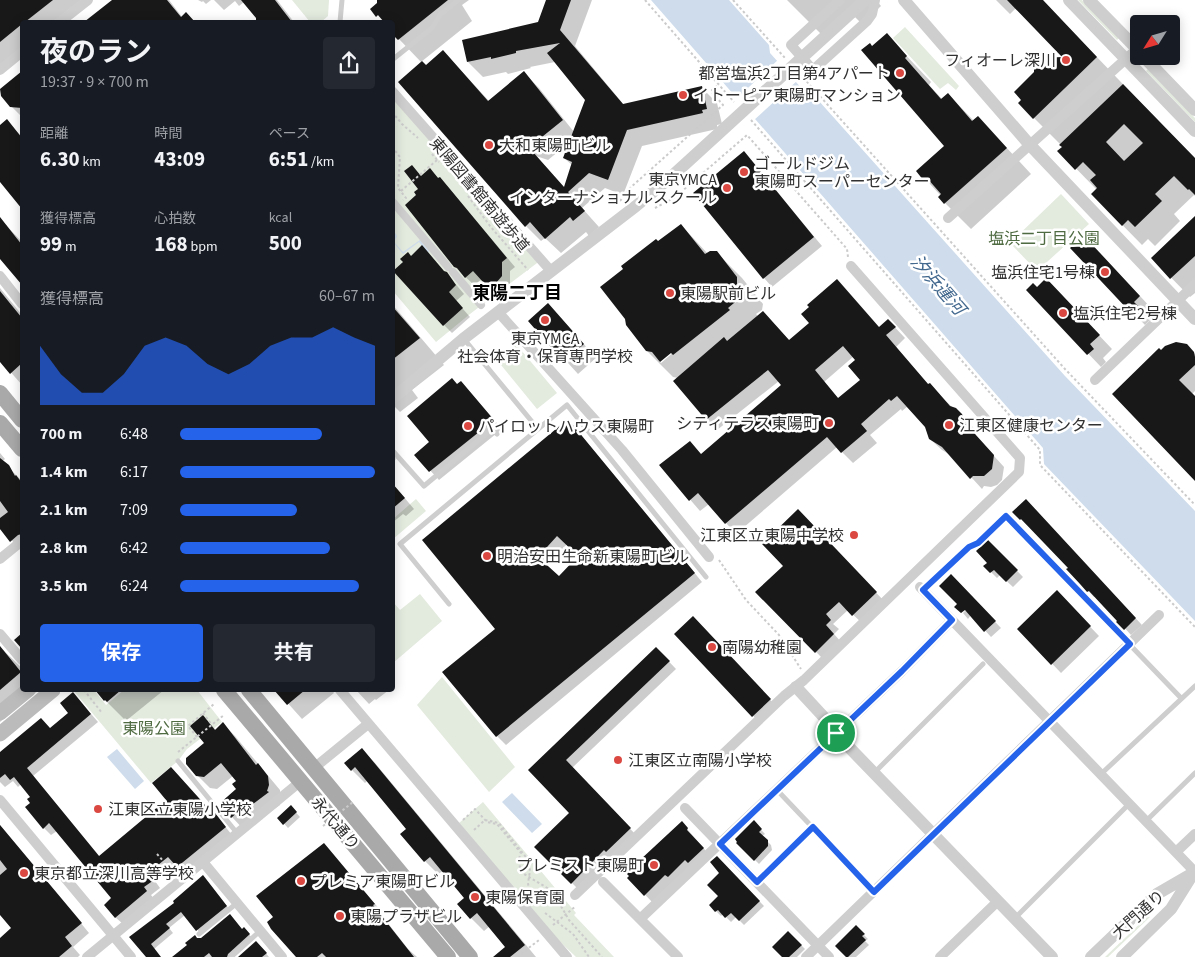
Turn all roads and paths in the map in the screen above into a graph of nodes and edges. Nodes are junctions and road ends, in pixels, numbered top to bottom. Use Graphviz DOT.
graph roads {
  1 [pos="88,0"];
  2 [pos="342,0"];
  3 [pos="458,0"];
  4 [pos="646,0"];
  5 [pos="733,0"];
  6 [pos="840,0"];
  7 [pos="865,0"];
  8 [pos="875,0"];
  9 [pos="904,0"];
  10 [pos="1069,0"];
  11 [pos="1089,0"];
  12 [pos="63,20"];
  13 [pos="340,20"];
  14 [pos="1130,42"];
  15 [pos="20,54"];
  16 [pos="1130,57"];
  17 [pos="395,58"];
  18 [pos="786,59"];
  19 [pos="1126,59"];
  20 [pos="1152,65"];
  21 [pos="0,70"];
  22 [pos="800,74"];
  23 [pos="719,84"];
  24 [pos="395,93"];
  25 [pos="739,106"];
  26 [pos="1195,110"];
  27 [pos="745,114"];
  28 [pos="395,116"];
  29 [pos="1195,131"];
  30 [pos="420,140"];
  31 [pos="1029,144"];
  32 [pos="395,150"];
  33 [pos="430,150"];
  34 [pos="437,160"];
  35 [pos="442,166"];
  36 [pos="401,191"];
  37 [pos="467,194"];
  38 [pos="620,201"];
  39 [pos="395,204"];
  40 [pos="655,208"];
  41 [pos="948,218"];
  42 [pos="851,266"];
  43 [pos="528,270"];
  44 [pos="551,271"];
  45 [pos="0,276"];
  46 [pos="1195,284"];
  47 [pos="1177,300"];
  48 [pos="20,301"];
  49 [pos="481,305"];
  50 [pos="498,312"];
  51 [pos="1195,319"];
  52 [pos="464,339"];
  53 [pos="1095,380"];
  54 [pos="0,393"];
  55 [pos="395,396"];
  56 [pos="20,418"];
  57 [pos="0,423"];
  58 [pos="538,429"];
  59 [pos="497,434"];
  60 [pos="20,448"];
  61 [pos="395,453"];
  62 [pos="1195,505"];
  63 [pos="20,543"];
  64 [pos="713,557"];
  65 [pos="0,559"];
  66 [pos="706,577"];
  67 [pos="921,589"];
  68 [pos="449,604"];
  69 [pos="1159,615"];
  70 [pos="952,620"];
  71 [pos="1195,626"];
  72 [pos="0,634"];
  73 [pos="1130,644"];
  74 [pos="20,658"];
  75 [pos="983,664"];
  76 [pos="802,672"];
  77 [pos="1195,686"];
  78 [pos="796,687"];
  79 [pos="26,692"];
  80 [pos="51,692"];
  81 [pos="86,692"];
  82 [pos="226,692"];
  83 [pos="251,692"];
  84 [pos="342,692"];
  85 [pos="1180,698"];
  86 [pos="214,704"];
  87 [pos="102,713"];
  88 [pos="203,713"];
  89 [pos="0,714"];
  90 [pos="224,715"];
  91 [pos="1050,722"];
  92 [pos="212,724"];
  93 [pos="368,724"];
  94 [pos="836,733"];
  95 [pos="0,734"];
  96 [pos="197,737"];
  97 [pos="178,761"];
  98 [pos="314,768"];
  99 [pos="874,773"];
  100 [pos="1195,773"];
  101 [pos="1101,774"];
  102 [pos="301,781"];
  103 [pos="777,789"];
  104 [pos="0,800"];
  105 [pos="353,802"];
  106 [pos="1129,804"];
  107 [pos="685,808"];
  108 [pos="485,820"];
  109 [pos="1146,821"];
  110 [pos="459,823"];
  111 [pos="323,826"];
  112 [pos="813,827"];
  113 [pos="474,830"];
  114 [pos="238,834"];
  115 [pos="933,834"];
  116 [pos="1195,834"];
  117 [pos="720,844"];
  118 [pos="1176,852"];
  119 [pos="158,854"];
  120 [pos="203,862"];
  121 [pos="1195,872"];
  122 [pos="175,875"];
  123 [pos="529,877"];
  124 [pos="603,882"];
  125 [pos="757,882"];
  126 [pos="527,892"];
  127 [pos="874,892"];
  128 [pos="575,895"];
  129 [pos="998,901"];
  130 [pos="237,903"];
  131 [pos="574,908"];
  132 [pos="545,913"];
  133 [pos="566,915"];
  134 [pos="1015,918"];
  135 [pos="640,919"];
  136 [pos="557,921"];
  137 [pos="554,924"];
  138 [pos="260,931"];
  139 [pos="199,934"];
  140 [pos="113,935"];
  141 [pos="542,937"];
  142 [pos="818,946"];
  143 [pos="87,957"];
  144 [pos="131,957"];
  145 [pos="231,957"];
  146 [pos="282,957"];
  147 [pos="448,957"];
  148 [pos="470,957"];
  149 [pos="517,957"];
  150 [pos="567,957"];
  151 [pos="589,957"];
  152 [pos="602,957"];
  153 [pos="678,957"];
  154 [pos="806,957"];
  155 [pos="829,957"];
  156 [pos="940,957"];
  157 [pos="1052,957"];
  158 [pos="1091,957"];
  159 [pos="1122,957"];
  1 -- 12 [label="street"];
  2 -- 13 [label="lane"];
  3 -- 17 [label="lane"];
  4 -- 23 [label="path"];
  5 -- 18 [label="path"];
  6 -- 8 [label="street"];
  7 -- 44 [label="street, bridge"];
  9 -- 31 [label="street"];
  10 -- 19 [label="street"];
  11 -- 14 [label="street"];
  15 -- 21 [label="street"];
  16 -- 19 [label="street"];
  19 -- 29 [label="street"];
  19 -- 31 [label="street"];
  20 -- 26 [label="street"];
  22 -- 62 [label="path"];
  23 -- 25 [label="path"];
  23 -- 38 [label="path"];
  24 -- 44 [label="street"];
  27 -- 71 [label="path"];
  28 -- 30 [label="path, 東陽図書館南遊歩道"];
  31 -- 41 [label="street"];
  31 -- 47 [label="street"];
  32 -- 36 [label="path"];
  33 -- 34 [label="path, 東陽図書館南遊歩道"];
  34 -- 35 [label="path, 東陽図書館南遊歩道"];
  34 -- 36 [label="path"];
  36 -- 39 [label="path"];
  37 -- 43 [label="path, 東陽図書館南遊歩道"];
  39 -- 49 [label="street"];
  40 -- 42 [label="path"];
  42 -- 78 [label="street"];
  44 -- 50 [label="street"];
  45 -- 48 [label="street"];
  46 -- 47 [label="street"];
  47 -- 51 [label="street"];
  47 -- 53 [label="street"];
  50 -- 52 [label="street"];
  50 -- 64 [label="street"];
  52 -- 55 [label="street"];
  52 -- 58 [label="lane"];
  54 -- 56 [label="main road"];
  57 -- 60 [label="main road"];
  58 -- 66 [label="lane"];
  58 -- 68 [label="lane"];
  59 -- 61 [label="lane"];
  63 -- 65 [label="street"];
  64 -- 76 [label="path"];
  67 -- 70 [label="street"];
  67 -- 73 [label="lane"];
  69 -- 73 [label="street"];
  70 -- 91 [label="street"];
  70 -- 94 [label="street"];
  72 -- 74 [label="street"];
  73 -- 85 [label="lane"];
  73 -- 91 [label="street"];
  75 -- 99 [label="lane"];
  77 -- 85 [label="lane"];
  78 -- 94 [label="street"];
  78 -- 128 [label="street"];
  79 -- 89 [label="main road"];
  80 -- 95 [label="main road"];
  81 -- 87 [label="path"];
  82 -- 102 [label="main road, 永代通り"];
  83 -- 98 [label="main road, 永代通り"];
  84 -- 93 [label="street"];
  85 -- 101 [label="lane"];
  86 -- 88 [label="path"];
  88 -- 92 [label="path"];
  88 -- 96 [label="path"];
  90 -- 92 [label="path"];
  91 -- 101 [label="street"];
  91 -- 115 [label="street"];
  92 -- 96 [label="path"];
  93 -- 98 [label="street"];
  93 -- 150 [label="street"];
  94 -- 99 [label="street"];
  94 -- 103 [label="street"];
  96 -- 97 [label="path"];
  97 -- 114 [label="lane"];
  98 -- 148 [label="main road, 永代通り"];
  99 -- 115 [label="street"];
  100 -- 109 [label="lane"];
  101 -- 106 [label="street"];
  102 -- 114 [label="street"];
  102 -- 147 [label="main road, 永代通り"];
  103 -- 112 [label="lane"];
  103 -- 117 [label="street"];
  104 -- 140 [label="street"];
  105 -- 111 [label="path, bridge"];
  106 -- 109 [label="street"];
  106 -- 134 [label="lane"];
  107 -- 117 [label="street"];
  108 -- 110 [label="path"];
  108 -- 113 [label="path"];
  108 -- 123 [label="path"];
  108 -- 123 [label="path"];
  109 -- 118 [label="street"];
  112 -- 125 [label="lane"];
  112 -- 127 [label="lane"];
  114 -- 120 [label="street"];
  115 -- 127 [label="street"];
  115 -- 129 [label="street"];
  116 -- 118 [label="street"];
  117 -- 125 [label="street"];
  117 -- 135 [label="street"];
  118 -- 121 [label="street"];
  119 -- 122 [label="path"];
  120 -- 130 [label="street"];
  120 -- 140 [label="street"];
  121 -- 158 [label="street, 大門通り"];
  121 -- 159 [label="street, 大門通り"];
  123 -- 126 [label="path"];
  123 -- 133 [label="path"];
  124 -- 135 [label="street"];
  125 -- 142 [label="street"];
  127 -- 142 [label="street"];
  129 -- 134 [label="street"];
  129 -- 156 [label="street"];
  130 -- 138 [label="street"];
  130 -- 139 [label="lane"];
  131 -- 133 [label="path"];
  132 -- 136 [label="path"];
  133 -- 136 [label="path"];
  133 -- 152 [label="path"];
  134 -- 157 [label="street"];
  135 -- 153 [label="street"];
  136 -- 137 [label="path"];
  136 -- 151 [label="path"];
  138 -- 145 [label="lane"];
  138 -- 146 [label="street"];
  140 -- 143 [label="street"];
  140 -- 144 [label="street"];
  141 -- 149 [label="path"];
  142 -- 154 [label="street"];
  142 -- 155 [label="street"];
}
